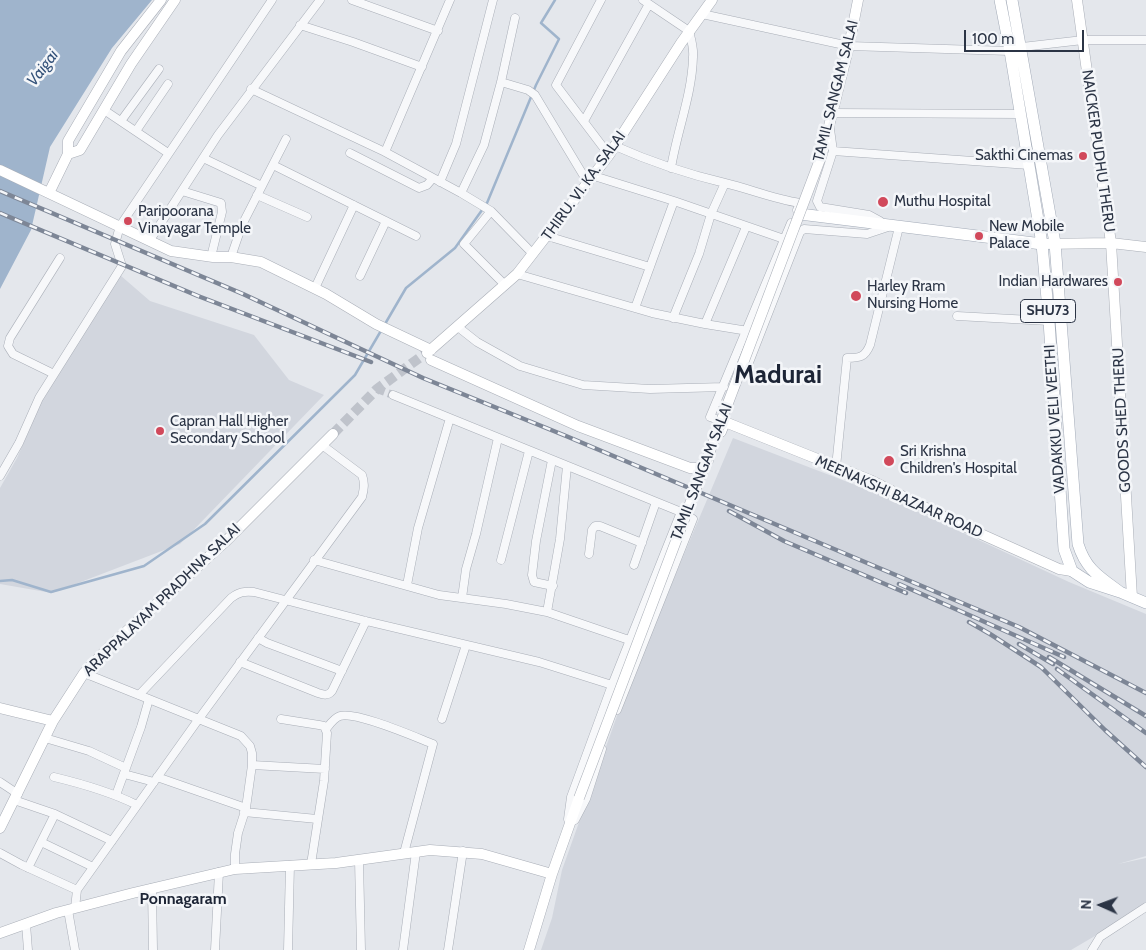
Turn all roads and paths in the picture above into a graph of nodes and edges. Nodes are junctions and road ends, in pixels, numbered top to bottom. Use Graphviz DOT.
graph roads {
  1 [pos="161,0"];
  2 [pos="175,0"];
  3 [pos="272,0"];
  4 [pos="320,0"];
  5 [pos="352,0"];
  6 [pos="450,0"];
  7 [pos="493,0"];
  8 [pos="601,0"];
  9 [pos="712,0"];
  10 [pos="858,0"];
  11 [pos="1000,0"];
  12 [pos="1012,0"];
  13 [pos="1077,0"];
  14 [pos="646,2"];
  15 [pos="702,14"];
  16 [pos="515,18"];
  17 [pos="300,26"];
  18 [pos="690,31"];
  19 [pos="438,32"];
  20 [pos="1083,40"];
  21 [pos="1146,40"];
  22 [pos="849,46"];
  23 [pos="1016,49"];
  24 [pos="422,67"];
  25 [pos="159,69"];
  26 [pos="501,82"];
  27 [pos="168,84"];
  28 [pos="252,89"];
  29 [pos="104,110"];
  30 [pos="832,113"];
  31 [pos="1021,114"];
  32 [pos="121,121"];
  33 [pos="584,122"];
  34 [pos="830,124"];
  35 [pos="136,131"];
  36 [pos="286,140"];
  37 [pos="612,151"];
  38 [pos="833,151"];
  39 [pos="385,152"];
  40 [pos="168,153"];
  41 [pos="350,153"];
  42 [pos="68,154"];
  43 [pos="203,158"];
  44 [pos="273,165"];
  45 [pos="1029,165"];
  46 [pos="672,168"];
  47 [pos="0,170"];
  48 [pos="437,180"];
  49 [pos="591,180"];
  50 [pos="725,183"];
  51 [pos="262,186"];
  52 [pos="182,191"];
  53 [pos="47,192"];
  54 [pos="461,194"];
  55 [pos="257,195"];
  56 [pos="674,201"];
  57 [pos="354,205"];
  58 [pos="800,208"];
  59 [pos="491,212"];
  60 [pos="711,214"];
  61 [pos="308,216"];
  62 [pos="386,221"];
  63 [pos="120,226"];
  64 [pos="895,226"];
  65 [pos="746,227"];
  66 [pos="416,236"];
  67 [pos="547,236"];
  68 [pos="784,239"];
  69 [pos="150,240"];
  70 [pos="1055,243"];
  71 [pos="1111,243"];
  72 [pos="1042,244"];
  73 [pos="1146,247"];
  74 [pos="533,254"];
  75 [pos="210,256"];
  76 [pos="232,257"];
  77 [pos="60,258"];
  78 [pos="650,267"];
  79 [pos="517,274"];
  80 [pos="360,276"];
  81 [pos="505,285"];
  82 [pos="315,288"];
  83 [pos="635,308"];
  84 [pos="957,316"];
  85 [pos="673,318"];
  86 [pos="1049,321"];
  87 [pos="705,324"];
  88 [pos="458,327"];
  89 [pos="748,331"];
  90 [pos="430,355"];
  91 [pos="54,374"];
  92 [pos="724,387"];
  93 [pos="393,395"];
  94 [pos="450,418"];
  95 [pos="725,422"];
  96 [pos="333,434"];
  97 [pos="498,438"];
  98 [pos="322,445"];
  99 [pos="529,451"];
  100 [pos="552,460"];
  101 [pos="567,466"];
  102 [pos="836,467"];
  103 [pos="0,475"];
  104 [pos="656,502"];
  105 [pos="681,512"];
  106 [pos="642,543"];
  107 [pos="1078,544"];
  108 [pos="589,554"];
  109 [pos="314,560"];
  110 [pos="501,560"];
  111 [pos="634,565"];
  112 [pos="1072,571"];
  113 [pos="407,585"];
  114 [pos="552,586"];
  115 [pos="1120,592"];
  116 [pos="1132,597"];
  117 [pos="462,598"];
  118 [pos="285,601"];
  119 [pos="1146,603"];
  120 [pos="547,612"];
  121 [pos="366,622"];
  122 [pos="258,638"];
  123 [pos="629,640"];
  124 [pos="466,646"];
  125 [pos="240,662"];
  126 [pos="342,671"];
  127 [pos="84,673"];
  128 [pos="612,686"];
  129 [pos="139,695"];
  130 [pos="149,699"];
  131 [pos="0,708"];
  132 [pos="281,719"];
  133 [pos="442,719"];
  134 [pos="198,720"];
  135 [pos="53,721"];
  136 [pos="326,729"];
  137 [pos="45,738"];
  138 [pos="252,765"];
  139 [pos="325,770"];
  140 [pos="125,771"];
  141 [pos="54,777"];
  142 [pos="155,780"];
  143 [pos="0,782"];
  144 [pos="116,795"];
  145 [pos="16,797"];
  146 [pos="137,806"];
  147 [pos="245,810"];
  148 [pos="55,814"];
  149 [pos="317,819"];
  150 [pos="0,828"];
  151 [pos="565,840"];
  152 [pos="112,841"];
  153 [pos="41,842"];
  154 [pos="463,851"];
  155 [pos="416,852"];
  156 [pos="0,853"];
  157 [pos="404,853"];
  158 [pos="359,860"];
  159 [pos="311,864"];
  160 [pos="290,865"];
  161 [pos="93,867"];
  162 [pos="28,868"];
  163 [pos="234,869"];
  164 [pos="219,872"];
  165 [pos="552,874"];
  166 [pos="152,888"];
  167 [pos="78,890"];
  168 [pos="1146,907"];
  169 [pos="72,909"];
  170 [pos="26,924"];
  171 [pos="0,933"];
  172 [pos="28,950"];
  173 [pos="75,950"];
  174 [pos="153,950"];
  175 [pos="215,950"];
  176 [pos="288,950"];
  177 [pos="361,950"];
  178 [pos="402,950"];
  179 [pos="448,950"];
  180 [pos="529,950"];
  181 [pos="1092,950"];
  1 -- 42 [label="street"];
  2 -- 29 [label="street"];
  3 -- 40 [label="street"];
  4 -- 17 [label="street"];
  5 -- 19 [label="street"];
  6 -- 19 [label="street"];
  7 -- 48 [label="street"];
  8 -- 33 [label="street"];
  9 -- 15 [label="street, THIRU. VI. KA. SALAI"];
  10 -- 22 [label="street, TAMIL SANGAM SALAI"];
  11 -- 23 [label="main road, VADAKKU VELI VEETHI / SHU73"];
  12 -- 23 [label="main road, VADAKKU VELI VEETHI / SHU73"];
  13 -- 20 [label="street, NAICKER PUDHU THERU"];
  14 -- 18 [label="street"];
  14 -- 33 [label="street"];
  15 -- 18 [label="street, THIRU. VI. KA. SALAI"];
  15 -- 22 [label="street"];
  16 -- 26 [label="street"];
  17 -- 24 [label="street"];
  17 -- 28 [label="street"];
  18 -- 37 [label="street, THIRU. VI. KA. SALAI"];
  18 -- 46 [label="street"];
  19 -- 24 [label="street"];
  20 -- 21 [label="street"];
  20 -- 23 [label="street"];
  20 -- 71 [label="street, NAICKER PUDHU THERU"];
  22 -- 23 [label="street"];
  22 -- 30 [label="street, TAMIL SANGAM SALAI"];
  23 -- 31 [label="main road, VADAKKU VELI VEETHI / SHU73"];
  23 -- 70 [label="main road, VADAKKU VELI VEETHI / SHU73"];
  24 -- 39 [label="street"];
  25 -- 32 [label="street"];
  26 -- 49 [label="street"];
  26 -- 54 [label="street"];
  27 -- 35 [label="street"];
  28 -- 39 [label="street"];
  28 -- 43 [label="street"];
  29 -- 32 [label="street"];
  29 -- 42 [label="street"];
  30 -- 31 [label="street"];
  30 -- 34 [label="street, TAMIL SANGAM SALAI"];
  31 -- 45 [label="main road, VADAKKU VELI VEETHI / SHU73"];
  32 -- 35 [label="street"];
  33 -- 37 [label="street"];
  34 -- 38 [label="street"];
  34 -- 58 [label="street, TAMIL SANGAM SALAI, bridge"];
  35 -- 40 [label="street"];
  36 -- 44 [label="street"];
  37 -- 46 [label="street"];
  37 -- 49 [label="street, THIRU. VI. KA. SALAI"];
  38 -- 45 [label="street"];
  38 -- 64 [label="street"];
  39 -- 48 [label="street"];
  40 -- 63 [label="street"];
  41 -- 48 [label="street"];
  42 -- 53 [label="street"];
  43 -- 51 [label="street"];
  43 -- 52 [label="street"];
  44 -- 51 [label="street"];
  44 -- 57 [label="street"];
  45 -- 72 [label="main road, VADAKKU VELI VEETHI / SHU73"];
  46 -- 50 [label="street"];
  47 -- 53 [label="street"];
  48 -- 54 [label="street"];
  49 -- 56 [label="street"];
  49 -- 67 [label="street, THIRU. VI. KA. SALAI"];
  50 -- 58 [label="street"];
  50 -- 60 [label="street"];
  51 -- 55 [label="street"];
  52 -- 69 [label="street"];
  52 -- 75 [label="street"];
  53 -- 63 [label="street"];
  54 -- 59 [label="street"];
  55 -- 61 [label="street"];
  55 -- 76 [label="street"];
  56 -- 60 [label="street"];
  56 -- 78 [label="street"];
  57 -- 62 [label="street"];
  57 -- 82 [label="street"];
  58 -- 64 [label="main road"];
  58 -- 68 [label="street"];
  58 -- 151 [label="street, TAMIL SANGAM SALAI, bridge"];
  59 -- 74 [label="street"];
  59 -- 81 [label="street"];
  60 -- 65 [label="street"];
  60 -- 85 [label="street"];
  62 -- 66 [label="street"];
  62 -- 80 [label="street"];
  63 -- 69 [label="street"];
  63 -- 91 [label="street"];
  64 -- 72 [label="main road"];
  64 -- 95 [label="street"];
  64 -- 102 [label="street"];
  65 -- 68 [label="street"];
  65 -- 87 [label="street"];
  67 -- 74 [label="street, THIRU. VI. KA. SALAI"];
  67 -- 78 [label="street"];
  68 -- 89 [label="street"];
  69 -- 75 [label="street"];
  70 -- 71 [label="street"];
  70 -- 72 [label="street"];
  70 -- 107 [label="main road, VADAKKU VELI VEETHI / SHU73"];
  71 -- 73 [label="street"];
  71 -- 116 [label="street, GOODS SHED THERU"];
  72 -- 86 [label="main road, VADAKKU VELI VEETHI / SHU73"];
  74 -- 79 [label="street, THIRU. VI. KA. SALAI"];
  75 -- 76 [label="street"];
  76 -- 82 [label="street"];
  77 -- 91 [label="street"];
  78 -- 83 [label="street"];
  79 -- 81 [label="street, THIRU. VI. KA. SALAI"];
  79 -- 83 [label="street"];
  81 -- 88 [label="street, THIRU. VI. KA. SALAI"];
  82 -- 90 [label="street"];
  83 -- 85 [label="street"];
  84 -- 86 [label="street"];
  85 -- 87 [label="street"];
  86 -- 112 [label="main road, VADAKKU VELI VEETHI / SHU73"];
  87 -- 89 [label="street"];
  88 -- 90 [label="street, THIRU. VI. KA. SALAI"];
  88 -- 92 [label="street"];
  89 -- 92 [label="street"];
  90 -- 95 [label="street"];
  91 -- 103 [label="street"];
  92 -- 95 [label="street"];
  93 -- 94 [label="street"];
  94 -- 97 [label="street"];
  94 -- 113 [label="street"];
  95 -- 102 [label="street, MEENAKSHI BAZAAR ROAD"];
  96 -- 98 [label="street, ARAPPALAYAM PRADHNA SALAI"];
  97 -- 99 [label="street"];
  97 -- 117 [label="street"];
  98 -- 109 [label="street"];
  98 -- 127 [label="street, ARAPPALAYAM PRADHNA SALAI"];
  99 -- 100 [label="street"];
  99 -- 110 [label="street"];
  100 -- 101 [label="street"];
  100 -- 114 [label="street"];
  101 -- 104 [label="street"];
  101 -- 114 [label="street"];
  102 -- 112 [label="street, MEENAKSHI BAZAAR ROAD"];
  104 -- 105 [label="street"];
  104 -- 106 [label="street"];
  105 -- 123 [label="street"];
  105 -- 151 [label="street"];
  106 -- 108 [label="street"];
  106 -- 111 [label="street"];
  107 -- 112 [label="main road"];
  107 -- 115 [label="main road, SHU73"];
  109 -- 113 [label="street"];
  109 -- 118 [label="street"];
  112 -- 115 [label="main road, SHU73"];
  113 -- 117 [label="street"];
  114 -- 120 [label="street"];
  115 -- 116 [label="main road, SHU73"];
  116 -- 119 [label="main road, SHU73"];
  117 -- 120 [label="street"];
  118 -- 121 [label="street"];
  118 -- 122 [label="street"];
  118 -- 129 [label="street"];
  120 -- 123 [label="street"];
  121 -- 124 [label="street"];
  121 -- 126 [label="street"];
  122 -- 125 [label="street"];
  122 -- 126 [label="street"];
  123 -- 128 [label="street"];
  124 -- 128 [label="street"];
  124 -- 133 [label="street"];
  125 -- 126 [label="street"];
  125 -- 134 [label="street"];
  127 -- 129 [label="street"];
  127 -- 135 [label="street, ARAPPALAYAM PRADHNA SALAI"];
  128 -- 151 [label="street"];
  129 -- 130 [label="street"];
  130 -- 134 [label="street"];
  130 -- 140 [label="street"];
  131 -- 135 [label="street"];
  132 -- 136 [label="street"];
  134 -- 138 [label="street"];
  134 -- 142 [label="street"];
  135 -- 137 [label="street, ARAPPALAYAM PRADHNA SALAI"];
  136 -- 139 [label="street"];
  136 -- 157 [label="street"];
  137 -- 140 [label="street"];
  137 -- 145 [label="street, ARAPPALAYAM PRADHNA SALAI"];
  138 -- 139 [label="street"];
  138 -- 147 [label="street"];
  139 -- 149 [label="street"];
  140 -- 142 [label="street"];
  140 -- 144 [label="street"];
  141 -- 144 [label="street"];
  142 -- 146 [label="street"];
  142 -- 147 [label="street"];
  143 -- 145 [label="street"];
  144 -- 146 [label="street"];
  145 -- 148 [label="street"];
  145 -- 150 [label="street, ARAPPALAYAM PRADHNA SALAI"];
  146 -- 152 [label="street"];
  147 -- 149 [label="street"];
  147 -- 163 [label="street"];
  148 -- 152 [label="street"];
  148 -- 153 [label="street"];
  149 -- 159 [label="street"];
  151 -- 165 [label="street, TAMIL SANGAM SALAI"];
  152 -- 161 [label="street"];
  153 -- 161 [label="street"];
  153 -- 162 [label="street"];
  154 -- 155 [label="street"];
  154 -- 165 [label="street"];
  154 -- 179 [label="street"];
  155 -- 157 [label="street"];
  155 -- 178 [label="street"];
  156 -- 162 [label="street"];
  157 -- 158 [label="street"];
  158 -- 159 [label="street"];
  158 -- 177 [label="street"];
  159 -- 160 [label="street"];
  160 -- 163 [label="street"];
  160 -- 176 [label="street"];
  161 -- 167 [label="street"];
  162 -- 167 [label="street"];
  163 -- 164 [label="street"];
  164 -- 166 [label="street"];
  164 -- 175 [label="street"];
  165 -- 180 [label="street, TAMIL SANGAM SALAI"];
  166 -- 169 [label="street"];
  166 -- 174 [label="street"];
  167 -- 169 [label="street"];
  168 -- 181 [label="street"];
  169 -- 170 [label="street"];
  169 -- 173 [label="street"];
  170 -- 171 [label="street"];
  170 -- 172 [label="street"];
}
